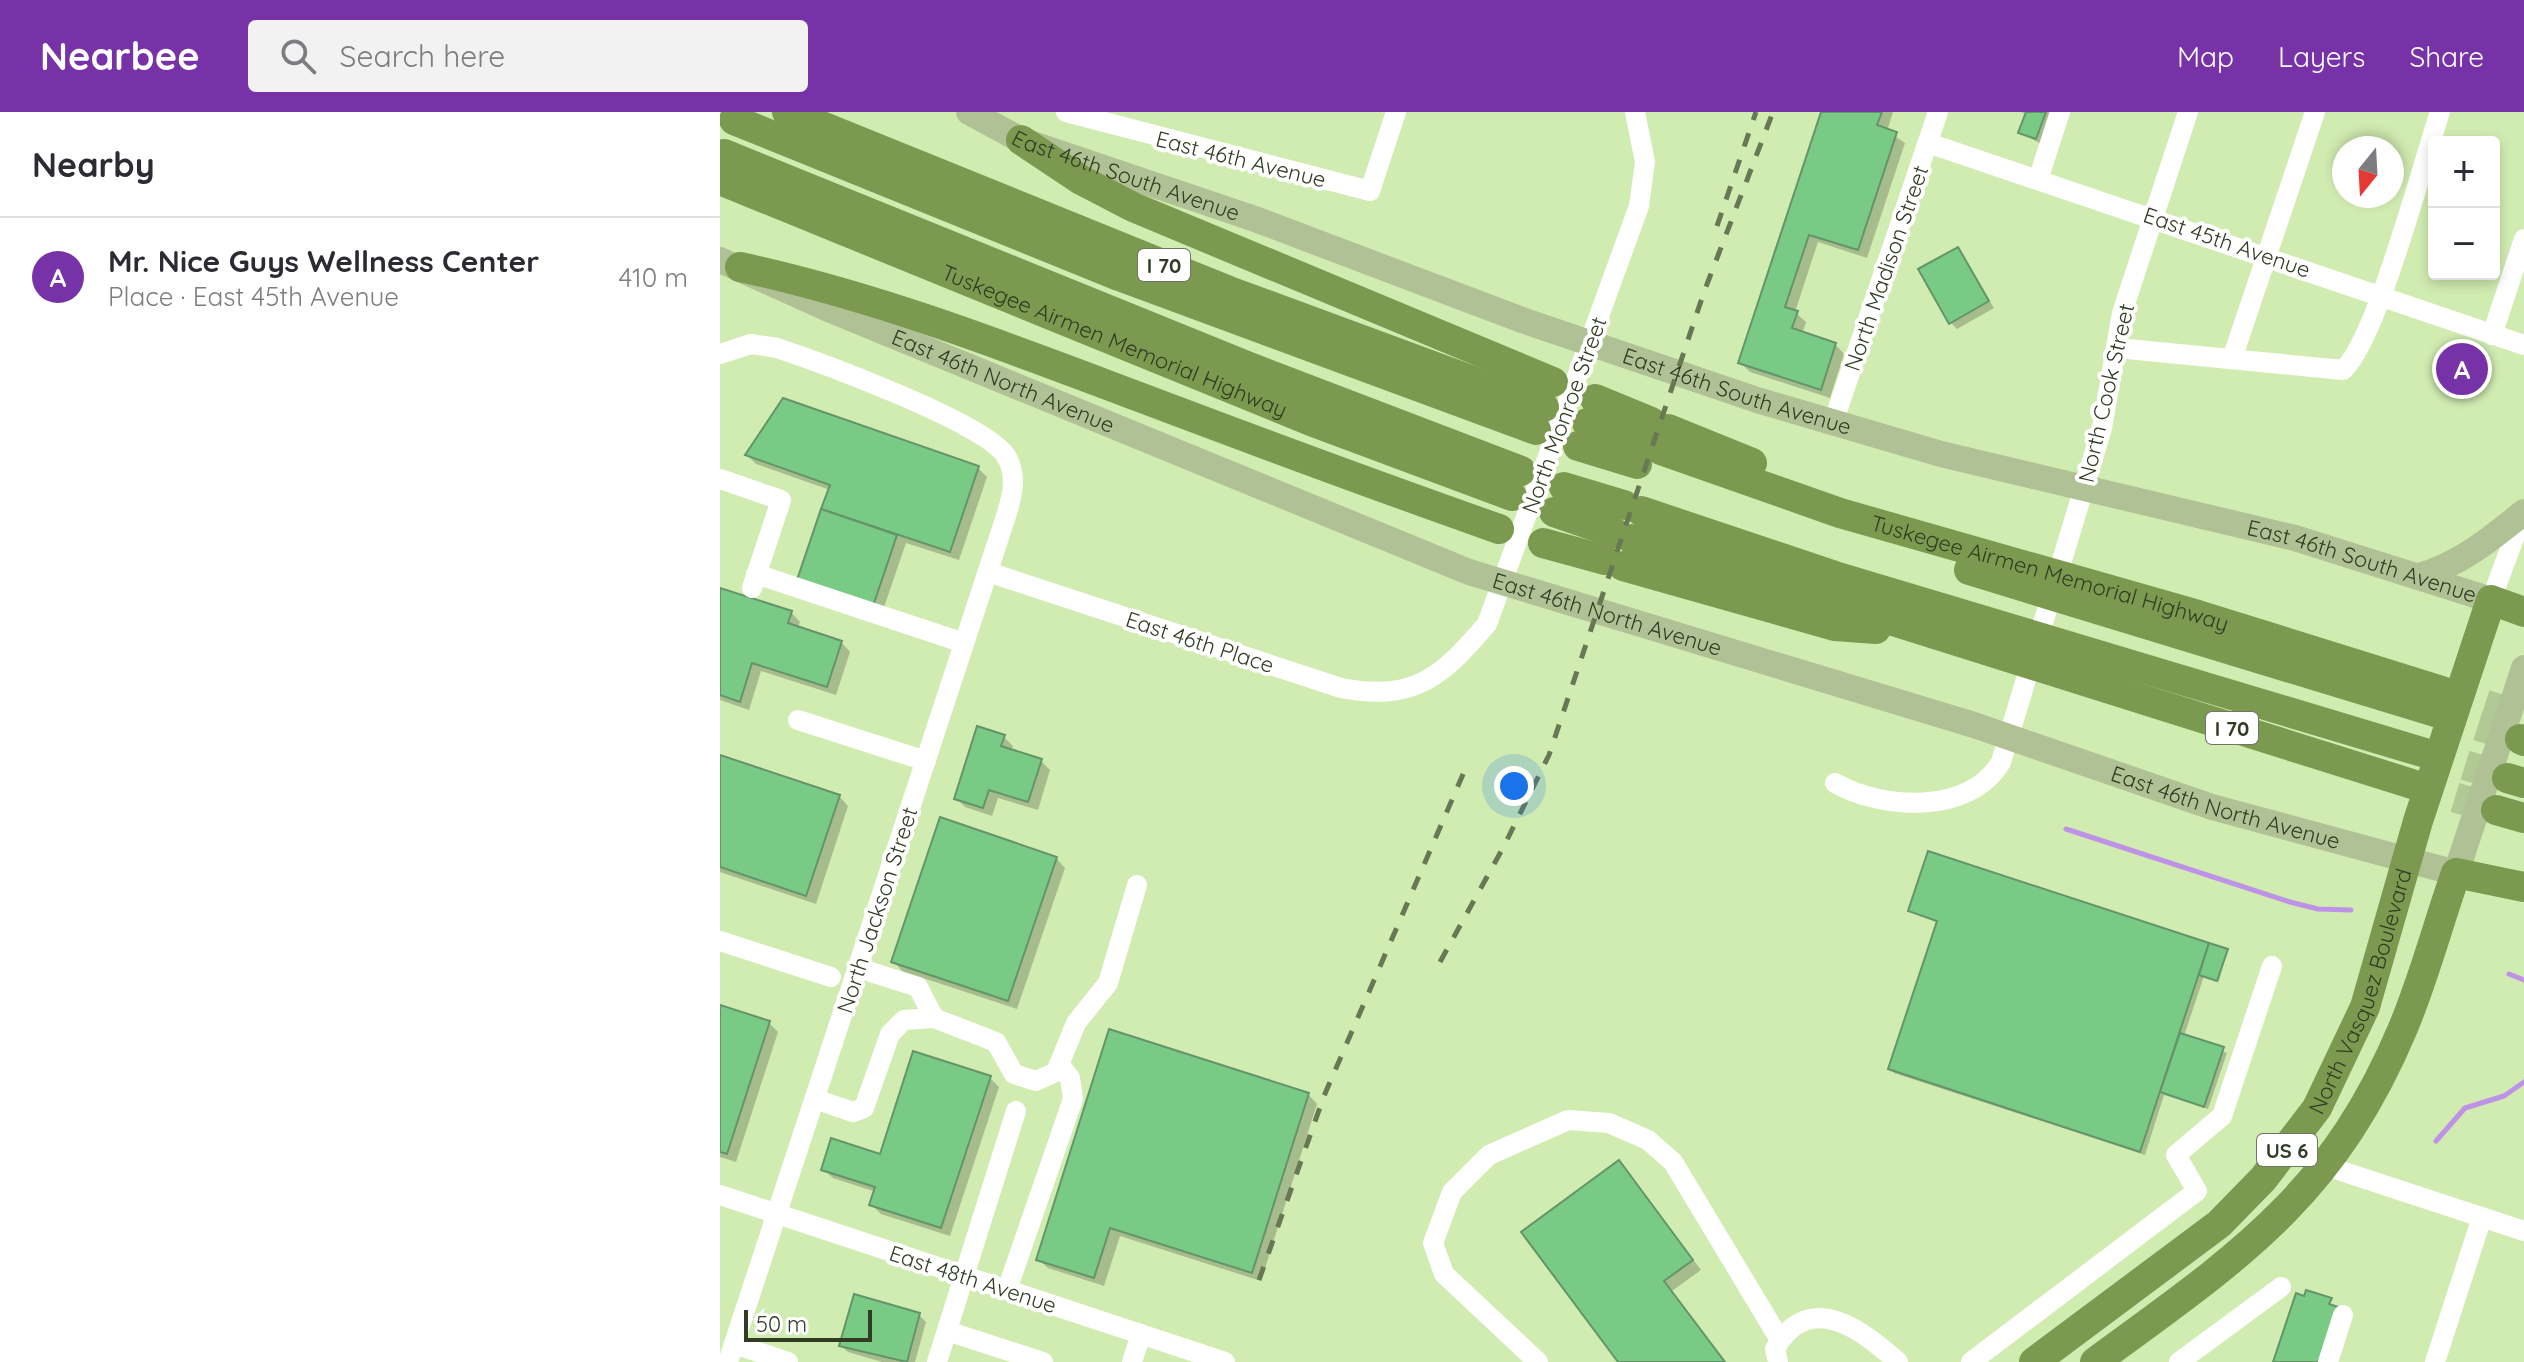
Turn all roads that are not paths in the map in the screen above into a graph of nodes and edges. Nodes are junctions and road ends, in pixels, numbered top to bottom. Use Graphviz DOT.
graph roads {
  1 [pos="787,112"];
  2 [pos="969,112"];
  3 [pos="1066,112"];
  4 [pos="1396,112"];
  5 [pos="1635,112"];
  6 [pos="1938,112"];
  7 [pos="2060,112"];
  8 [pos="2188,112"];
  9 [pos="2315,112"];
  10 [pos="2440,112"];
  11 [pos="734,120"];
  12 [pos="1124,120"];
  13 [pos="1021,140"];
  14 [pos="1928,143"];
  15 [pos="722,167"];
  16 [pos="2038,180"];
  17 [pos="2153,217"];
  18 [pos="2524,239"];
  19 [pos="2268,256"];
  20 [pos="730,264"];
  21 [pos="2381,294"];
  22 [pos="2492,335"];
  23 [pos="2524,343"];
  24 [pos="1590,344"];
  25 [pos="2117,348"];
  26 [pos="720,354"];
  27 [pos="2232,359"];
  28 [pos="1567,410"];
  29 [pos="1833,423"];
  30 [pos="1653,446"];
  31 [pos="720,479"];
  32 [pos="1516,483"];
  33 [pos="2085,488"];
  34 [pos="1559,500"];
  35 [pos="2524,512"];
  36 [pos="1623,535"];
  37 [pos="1506,540"];
  38 [pos="1543,543"];
  39 [pos="988,572"];
  40 [pos="2419,576"];
  41 [pos="1502,583"];
  42 [pos="2491,600"];
  43 [pos="2524,612"];
  44 [pos="964,643"];
  45 [pos="2521,677"];
  46 [pos="1416,685"];
  47 [pos="798,720"];
  48 [pos="2010,737"];
  49 [pos="2422,752"];
  50 [pos="926,761"];
  51 [pos="1835,783"];
  52 [pos="2412,784"];
  53 [pos="2406,861"];
  54 [pos="2456,873"];
  55 [pos="1137,885"];
  56 [pos="2524,887"];
  57 [pos="720,941"];
  58 [pos="2272,966"];
  59 [pos="858,968"];
  60 [pos="831,977"];
  61 [pos="934,1018"];
  62 [pos="1059,1064"];
  63 [pos="815,1099"];
  64 [pos="1016,1111"];
  65 [pos="2326,1166"];
  66 [pos="720,1195"];
  67 [pos="777,1214"];
  68 [pos="2482,1217"];
  69 [pos="2524,1231"];
  70 [pos="966,1276"];
  71 [pos="2281,1287"];
  72 [pos="1007,1290"];
  73 [pos="2343,1315"];
  74 [pos="947,1331"];
  75 [pos="1141,1334"];
  76 [pos="1780,1340"];
  77 [pos="731,1353"];
  78 [pos="1202,1358"];
  79 [pos="788,1362"];
  80 [pos="937,1362"];
  81 [pos="1043,1362"];
  82 [pos="1132,1362"];
  83 [pos="1225,1362"];
  84 [pos="1538,1362"];
  85 [pos="1778,1362"];
  86 [pos="1898,1362"];
  87 [pos="1971,1362"];
  88 [pos="2034,1362"];
  89 [pos="2095,1362"];
  90 [pos="2179,1362"];
  91 [pos="2328,1362"];
  92 [pos="2435,1362"];
  1 -- 28 [label="highway, Tuskegee Airmen Memorial Highway / I 70"];
  2 -- 13 [label="main road, East 46th South Avenue"];
  3 -- 12 [label="street, East 46th Avenue"];
  4 -- 12 [label="street, East 46th Avenue"];
  5 -- 24 [label="street, North Monroe Street"];
  6 -- 14 [label="street, North Madison Street"];
  7 -- 16 [label="street"];
  8 -- 17 [label="street, North Cook Street"];
  9 -- 19 [label="street"];
  10 -- 21 [label="street"];
  11 -- 28 [label="highway"];
  13 -- 24 [label="main road, East 46th South Avenue"];
  13 -- 28 [label="highway"];
  14 -- 16 [label="street, East 45th Avenue"];
  14 -- 29 [label="street, North Madison Street"];
  15 -- 32 [label="highway, Tuskegee Airmen Memorial Highway"];
  16 -- 17 [label="street, East 45th Avenue"];
  17 -- 19 [label="street, East 45th Avenue"];
  17 -- 25 [label="street, North Cook Street"];
  18 -- 22 [label="street"];
  19 -- 21 [label="street, East 45th Avenue"];
  19 -- 27 [label="street"];
  20 -- 37 [label="highway"];
  20 -- 41 [label="main road, East 46th North Avenue"];
  21 -- 22 [label="street, East 45th Avenue"];
  21 -- 27 [label="street"];
  22 -- 23 [label="street, East 45th Avenue"];
  24 -- 28 [label="street, North Monroe Street"];
  24 -- 29 [label="main road, East 46th South Avenue"];
  25 -- 27 [label="street"];
  25 -- 33 [label="street, North Cook Street"];
  26 -- 39 [label="street, North Jackson Street"];
  28 -- 30 [label="highway, Tuskegee Airmen Memorial Highway / I 70"];
  28 -- 37 [label="street, North Monroe Street"];
  29 -- 33 [label="main road, East 46th South Avenue"];
  30 -- 30 [label="highway, Tuskegee Airmen Memorial Highway / I 70"];
  31 -- 44 [label="street"];
  33 -- 40 [label="main road, East 46th South Avenue"];
  33 -- 48 [label="street, North Cook Street"];
  34 -- 36 [label="highway"];
  35 -- 40 [label="main road"];
  35 -- 42 [label="street"];
  36 -- 38 [label="highway"];
  36 -- 49 [label="highway"];
  36 -- 52 [label="highway, I 70"];
  37 -- 41 [label="street, North Monroe Street"];
  39 -- 44 [label="street, North Jackson Street"];
  39 -- 46 [label="street, East 46th Place"];
  40 -- 42 [label="main road, East 46th South Avenue"];
  41 -- 46 [label="street, North Monroe Street"];
  41 -- 48 [label="main road, East 46th North Avenue"];
  42 -- 43 [label="highway, East 46th South Avenue"];
  42 -- 53 [label="highway, North Vasquez Boulevard / US 6"];
  44 -- 50 [label="street, North Jackson Street"];
  45 -- 54 [label="main road, North Vasquez Boulevard"];
  47 -- 50 [label="street"];
  48 -- 51 [label="street, North Cook Street"];
  48 -- 53 [label="main road, East 46th North Avenue"];
  50 -- 59 [label="street, North Jackson Street"];
  53 -- 54 [label="main road, East 46th North Avenue"];
  53 -- 88 [label="highway, North Vasquez Boulevard / US 6"];
  54 -- 56 [label="highway, East 46th North Avenue"];
  54 -- 65 [label="highway, North Vasquez Boulevard / US 6"];
  55 -- 62 [label="street"];
  57 -- 60 [label="street"];
  58 -- 87 [label="street"];
  59 -- 61 [label="street"];
  59 -- 63 [label="street, North Jackson Street"];
  61 -- 62 [label="street"];
  61 -- 63 [label="street"];
  62 -- 72 [label="street"];
  63 -- 67 [label="street, North Jackson Street"];
  64 -- 70 [label="street"];
  65 -- 68 [label="street"];
  65 -- 89 [label="highway, North Vasquez Boulevard / US 6"];
  66 -- 67 [label="street, East 48th Avenue"];
  67 -- 70 [label="street, East 48th Avenue"];
  67 -- 77 [label="street, North Jackson Street"];
  68 -- 69 [label="street"];
  68 -- 92 [label="street"];
  70 -- 72 [label="street, East 48th Avenue"];
  70 -- 74 [label="street"];
  71 -- 90 [label="street"];
  72 -- 75 [label="street, East 48th Avenue"];
  73 -- 91 [label="street"];
  74 -- 80 [label="street"];
  74 -- 81 [label="street"];
  75 -- 78 [label="street, East 48th Avenue"];
  75 -- 82 [label="street"];
  76 -- 84 [label="street"];
  76 -- 85 [label="street"];
  76 -- 86 [label="street"];
  77 -- 79 [label="street"];
  78 -- 83 [label="street, East 48th Avenue"];
}
